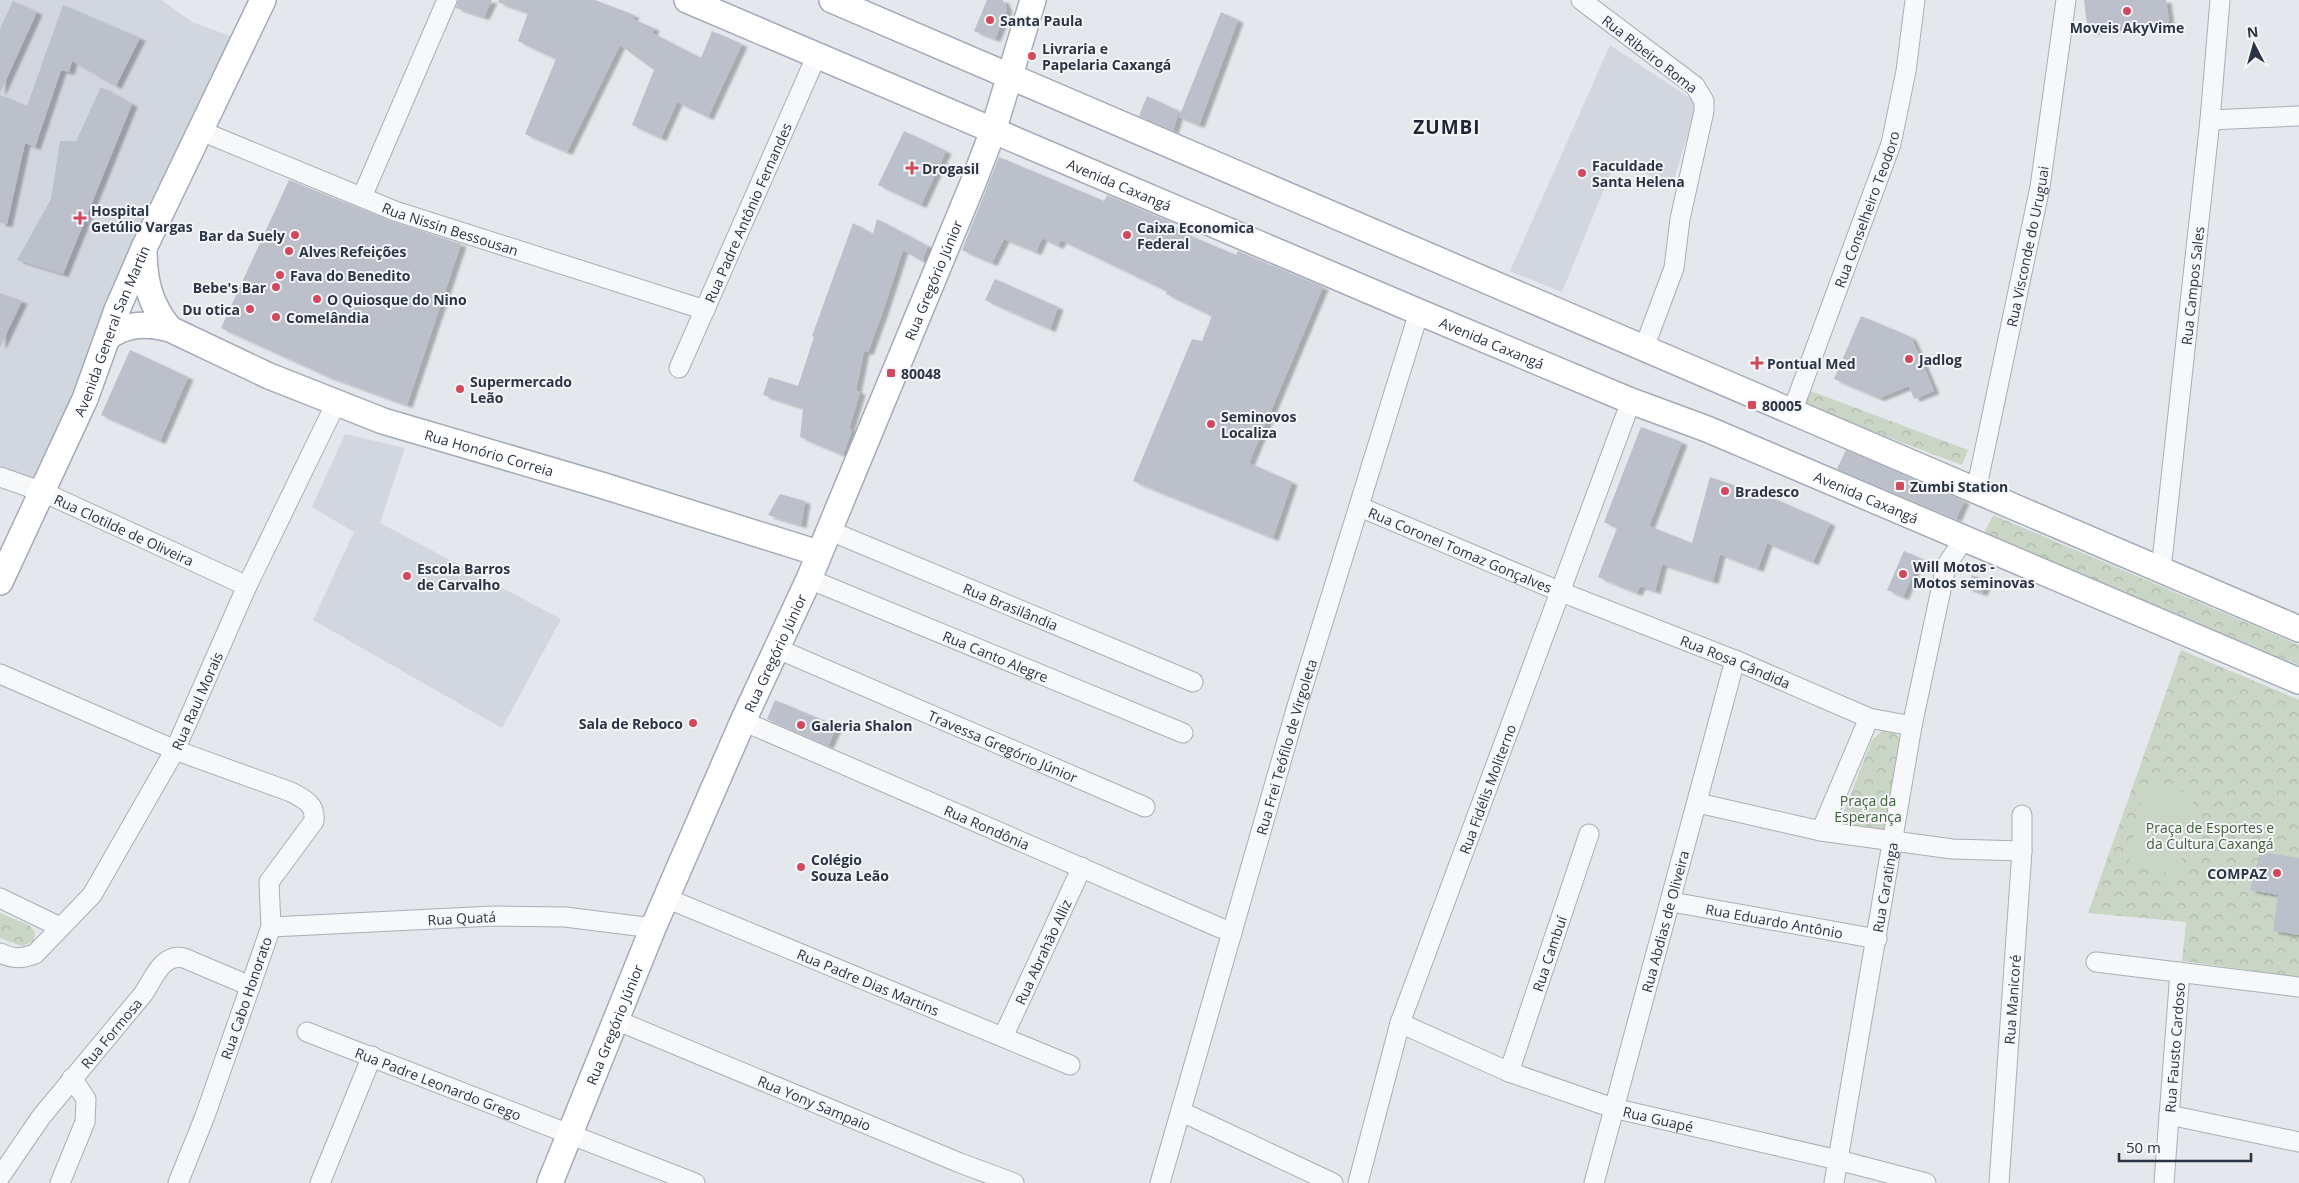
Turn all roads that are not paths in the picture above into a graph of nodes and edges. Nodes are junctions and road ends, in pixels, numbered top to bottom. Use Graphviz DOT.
graph roads {
  1 [pos="262,0"];
  2 [pos="447,0"];
  3 [pos="687,0"];
  4 [pos="832,0"];
  5 [pos="1034,0"];
  6 [pos="1581,0"];
  7 [pos="1916,0"];
  8 [pos="2066,0"];
  9 [pos="2220,0"];
  10 [pos="816,57"];
  11 [pos="1010,78"];
  12 [pos="2299,116"];
  13 [pos="2210,120"];
  14 [pos="995,126"];
  15 [pos="202,131"];
  16 [pos="362,197"];
  17 [pos="144,248"];
  18 [pos="705,310"];
  19 [pos="1419,312"];
  20 [pos="170,328"];
  21 [pos="108,337"];
  22 [pos="1644,348"];
  23 [pos="679,368"];
  24 [pos="1631,401"];
  25 [pos="336,404"];
  26 [pos="1792,412"];
  27 [pos="0,477"];
  28 [pos="1976,491"];
  29 [pos="43,492"];
  30 [pos="1360,507"];
  31 [pos="828,530"];
  32 [pos="1964,539"];
  33 [pos="818,553"];
  34 [pos="2161,570"];
  35 [pos="809,579"];
  36 [pos="0,582"];
  37 [pos="247,586"];
  38 [pos="1560,592"];
  39 [pos="2299,629"];
  40 [pos="778,649"];
  41 [pos="1736,660"];
  42 [pos="0,674"];
  43 [pos="1193,682"];
  44 [pos="2299,682"];
  45 [pos="1869,718"];
  46 [pos="743,721"];
  47 [pos="1912,726"];
  48 [pos="1183,733"];
  49 [pos="175,750"];
  50 [pos="1698,803"];
  51 [pos="1145,807"];
  52 [pos="2022,815"];
  53 [pos="1821,831"];
  54 [pos="1589,834"];
  55 [pos="1894,841"];
  56 [pos="2022,851"];
  57 [pos="1082,867"];
  58 [pos="0,898"];
  59 [pos="666,898"];
  60 [pos="1672,902"];
  61 [pos="60,927"];
  62 [pos="271,927"];
  63 [pos="653,928"];
  64 [pos="1232,933"];
  65 [pos="1877,939"];
  66 [pos="5,955"];
  67 [pos="2096,962"];
  68 [pos="2180,972"];
  69 [pos="250,986"];
  70 [pos="2299,987"];
  71 [pos="616,1020"];
  72 [pos="1400,1023"];
  73 [pos="307,1032"];
  74 [pos="1003,1037"];
  75 [pos="372,1056"];
  76 [pos="1070,1066"];
  77 [pos="1509,1072"];
  78 [pos="72,1078"];
  79 [pos="1613,1108"];
  80 [pos="1182,1112"];
  81 [pos="2169,1115"];
  82 [pos="570,1136"];
  83 [pos="2299,1142"];
  84 [pos="1838,1160"];
  85 [pos="0,1178"];
  86 [pos="60,1183"];
  87 [pos="178,1183"];
  88 [pos="320,1183"];
  89 [pos="550,1183"];
  90 [pos="694,1183"];
  91 [pos="1014,1183"];
  92 [pos="1160,1183"];
  93 [pos="1333,1183"];
  94 [pos="1358,1183"];
  95 [pos="1594,1183"];
  96 [pos="1834,1183"];
  97 [pos="1926,1183"];
  98 [pos="1998,1183"];
  99 [pos="2164,1183"];
  1 -- 15 [label="main road, Avenida General San Martin"];
  2 -- 16 [label="street"];
  3 -- 10 [label="main road, Avenida Caxangá"];
  4 -- 11 [label="main road"];
  5 -- 11 [label="main road, Rua Gregório Júnior"];
  6 -- 22 [label="street, Rua Ribeiro Roma"];
  7 -- 26 [label="street, Rua Conselheiro Teodoro"];
  8 -- 28 [label="street, Rua Visconde do Uruguai"];
  9 -- 13 [label="street, Rua Campos Sales"];
  10 -- 14 [label="main road, Avenida Caxangá"];
  10 -- 18 [label="street, Rua Padre Antônio Fernandes"];
  11 -- 14 [label="main road, Rua Gregório Júnior"];
  11 -- 22 [label="main road"];
  12 -- 13 [label="street"];
  13 -- 34 [label="street, Rua Campos Sales"];
  14 -- 19 [label="main road, Avenida Caxangá"];
  14 -- 31 [label="main road, Rua Gregório Júnior"];
  15 -- 16 [label="street, Rua Nissin Bessousan"];
  15 -- 17 [label="main road, Avenida General San Martin"];
  16 -- 18 [label="street, Rua Nissin Bessousan"];
  17 -- 20 [label="main road, Rua Honório Correia"];
  17 -- 21 [label="main road, Avenida General San Martin"];
  18 -- 23 [label="street, Rua Padre Antônio Fernandes"];
  19 -- 24 [label="main road, Avenida Caxangá"];
  19 -- 30 [label="street, Rua Frei Teófilo de Virgoleta"];
  20 -- 21 [label="main road, Rua Honório Correia"];
  20 -- 25 [label="main road, Rua Honório Correia"];
  21 -- 29 [label="main road, Avenida General San Martin"];
  22 -- 26 [label="main road"];
  24 -- 32 [label="main road, Avenida Caxangá"];
  24 -- 38 [label="street, Rua Fidélis Moliterno"];
  25 -- 33 [label="main road, Rua Honório Correia"];
  25 -- 37 [label="street, Rua Raul Morais"];
  26 -- 28 [label="main road"];
  27 -- 29 [label="street, Rua Clotilde de Oliveira"];
  28 -- 34 [label="main road"];
  29 -- 36 [label="main road, Avenida General San Martin"];
  29 -- 37 [label="street, Rua Clotilde de Oliveira"];
  30 -- 38 [label="street, Rua Coronel Tomaz Gonçalves"];
  30 -- 64 [label="street, Rua Frei Teófilo de Virgoleta"];
  31 -- 33 [label="main road, Rua Gregório Júnior"];
  31 -- 43 [label="street, Rua Brasilândia"];
  32 -- 44 [label="main road, Avenida Caxangá"];
  32 -- 47 [label="street, Rua Caratinga"];
  33 -- 35 [label="main road, Rua Gregório Júnior"];
  34 -- 39 [label="main road"];
  35 -- 40 [label="main road, Rua Gregório Júnior"];
  35 -- 48 [label="street, Rua Canto Alegre"];
  37 -- 49 [label="street, Rua Raul Morais"];
  38 -- 41 [label="street, Rua Rosa Cândida"];
  38 -- 72 [label="street, Rua Fidélis Moliterno"];
  40 -- 46 [label="main road, Rua Gregório Júnior"];
  40 -- 51 [label="street, Travessa Gregório Júnior"];
  41 -- 45 [label="street, Rua Rosa Cândida"];
  41 -- 50 [label="street, Rua Abdias de Oliveira"];
  42 -- 49 [label="street"];
  45 -- 47 [label="street, Rua Rosa Cândida"];
  45 -- 53 [label="street"];
  46 -- 57 [label="street, Rua Rondônia"];
  46 -- 59 [label="main road, Rua Gregório Júnior"];
  47 -- 55 [label="street, Rua Caratinga"];
  49 -- 61 [label="street, Rua Raul Morais"];
  49 -- 62 [label="street, Rua Cabo Honorato"];
  50 -- 53 [label="street"];
  50 -- 60 [label="street, Rua Abdias de Oliveira"];
  52 -- 56 [label="street, Rua Manicoré"];
  53 -- 55 [label="street"];
  54 -- 77 [label="street, Rua Cambuí"];
  55 -- 56 [label="street"];
  55 -- 65 [label="street, Rua Caratinga"];
  56 -- 98 [label="street, Rua Manicoré"];
  57 -- 64 [label="street, Rua Rondônia"];
  57 -- 74 [label="street, Rua Abrahão Alliz"];
  58 -- 61 [label="street"];
  59 -- 63 [label="main road, Rua Gregório Júnior"];
  59 -- 74 [label="street, Rua Padre Dias Martins"];
  60 -- 65 [label="street, Rua Eduardo Antônio"];
  60 -- 79 [label="street, Rua Abdias de Oliveira"];
  61 -- 66 [label="street, Rua Raul Morais"];
  62 -- 63 [label="street, Rua Quatá"];
  62 -- 69 [label="street, Rua Cabo Honorato"];
  63 -- 71 [label="main road, Rua Gregório Júnior"];
  64 -- 80 [label="street, Rua Frei Teófilo de Virgoleta"];
  65 -- 84 [label="street, Rua Caratinga"];
  67 -- 68 [label="street, Rua Fausto Cardoso"];
  68 -- 70 [label="street, Rua Fausto Cardoso"];
  68 -- 81 [label="street, Rua Fausto Cardoso"];
  69 -- 78 [label="street, Rua Formosa"];
  69 -- 87 [label="street, Rua Cabo Honorato"];
  71 -- 82 [label="main road, Rua Gregório Júnior"];
  71 -- 91 [label="street, Rua Yony Sampaio"];
  72 -- 77 [label="street, Rua Guapé"];
  72 -- 94 [label="street, Rua Fidélis Moliterno"];
  73 -- 75 [label="street, Rua Padre Leonardo Grego"];
  74 -- 76 [label="street, Rua Padre Dias Martins"];
  75 -- 82 [label="street, Rua Padre Leonardo Grego"];
  75 -- 88 [label="street"];
  77 -- 79 [label="street, Rua Guapé"];
  78 -- 85 [label="street, Rua Formosa"];
  78 -- 86 [label="street"];
  79 -- 84 [label="street, Rua Guapé"];
  79 -- 95 [label="street, Rua Abdias de Oliveira"];
  80 -- 92 [label="street, Rua Frei Teófilo de Virgoleta"];
  80 -- 93 [label="street"];
  81 -- 83 [label="street"];
  81 -- 99 [label="street, Rua Fausto Cardoso"];
  82 -- 89 [label="main road, Rua Gregório Júnior"];
  82 -- 90 [label="street, Rua Padre Leonardo Grego"];
  84 -- 96 [label="street, Rua Caratinga"];
  84 -- 97 [label="street, Rua Guapé"];
}
